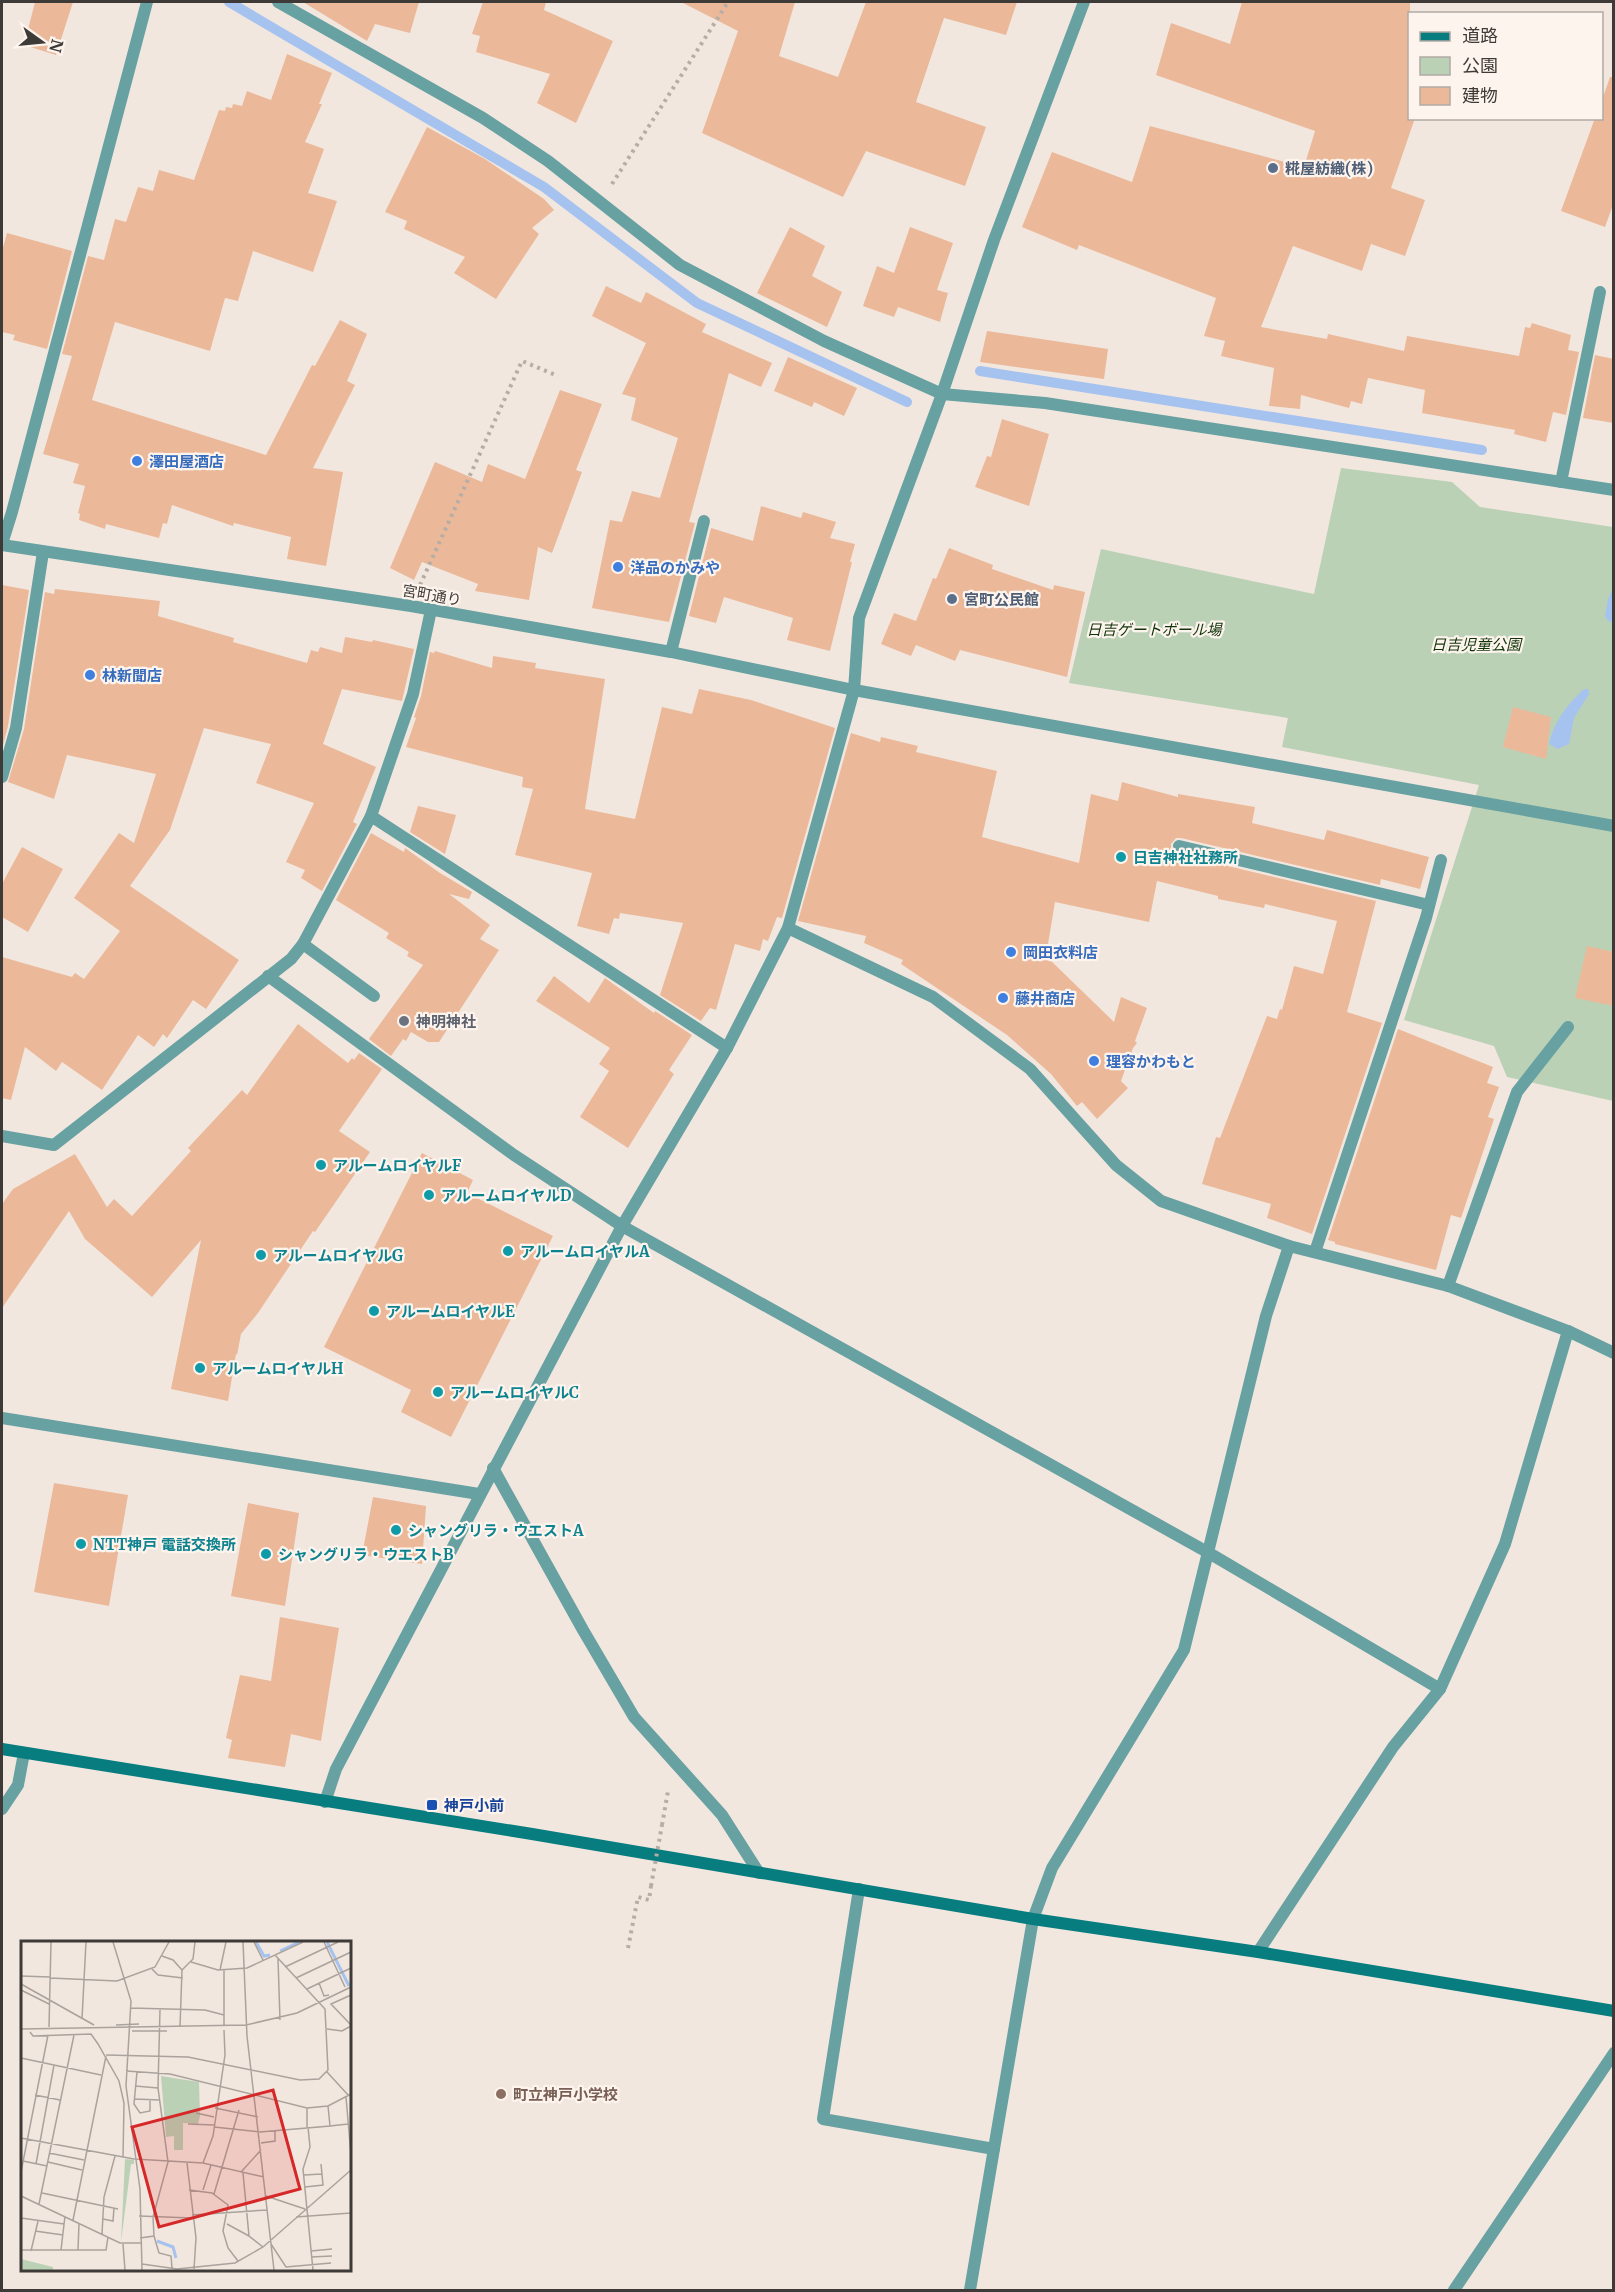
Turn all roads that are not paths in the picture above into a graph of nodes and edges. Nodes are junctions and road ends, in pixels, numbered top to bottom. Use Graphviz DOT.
graph roads {
  1 [pos="147,2"];
  2 [pos="278,2"];
  3 [pos="1084,2"];
  4 [pos="1600,292"];
  5 [pos="942,394"];
  6 [pos="1561,482"];
  7 [pos="1614,490"];
  8 [pos="704,521"];
  9 [pos="2,545"];
  10 [pos="43,552"];
  11 [pos="431,610"];
  12 [pos="671,652"];
  13 [pos="855,690"];
  14 [pos="2,777"];
  15 [pos="371,816"];
  16 [pos="1614,825"];
  17 [pos="1179,846"];
  18 [pos="1442,860"];
  19 [pos="1429,905"];
  20 [pos="788,928"];
  21 [pos="303,944"];
  22 [pos="268,976"];
  23 [pos="375,996"];
  24 [pos="1568,1027"];
  25 [pos="727,1048"];
  26 [pos="2,1136"];
  27 [pos="622,1226"];
  28 [pos="1289,1246"];
  29 [pos="1315,1252"];
  30 [pos="1448,1286"];
  31 [pos="1568,1331"];
  32 [pos="1614,1353"];
  33 [pos="2,1418"];
  34 [pos="494,1468"];
  35 [pos="479,1494"];
  36 [pos="1209,1553"];
  37 [pos="1440,1689"];
  38 [pos="2,1749"];
  39 [pos="24,1753"];
  40 [pos="325,1802"];
  41 [pos="2,1809"];
  42 [pos="759,1872"];
  43 [pos="859,1889"];
  44 [pos="1033,1918"];
  45 [pos="1258,1952"];
  46 [pos="1614,2011"];
  47 [pos="1614,2054"];
  48 [pos="994,2149"];
  49 [pos="970,2290"];
  50 [pos="1454,2290"];
  1 -- 9 [label="street"];
  2 -- 5 [label="street"];
  3 -- 5 [label="street"];
  4 -- 6 [label="street"];
  5 -- 6 [label="street"];
  5 -- 13 [label="street"];
  6 -- 7 [label="street"];
  8 -- 12 [label="street"];
  9 -- 10 [label="street, 宮町通り"];
  10 -- 11 [label="street, 宮町通り"];
  10 -- 14 [label="street"];
  11 -- 12 [label="street, 宮町通り"];
  11 -- 15 [label="street"];
  12 -- 13 [label="street, 宮町通り"];
  13 -- 16 [label="street, 宮町通り"];
  13 -- 20 [label="street"];
  15 -- 21 [label="street"];
  15 -- 25 [label="street"];
  17 -- 19 [label="street"];
  18 -- 19 [label="street"];
  19 -- 29 [label="street"];
  20 -- 25 [label="street"];
  20 -- 28 [label="street"];
  21 -- 22 [label="street"];
  21 -- 23 [label="street"];
  22 -- 26 [label="street"];
  22 -- 27 [label="street"];
  24 -- 30 [label="street"];
  25 -- 27 [label="street"];
  27 -- 34 [label="street"];
  27 -- 36 [label="street"];
  28 -- 29 [label="street"];
  28 -- 36 [label="street"];
  29 -- 30 [label="street"];
  30 -- 31 [label="street"];
  31 -- 32 [label="street"];
  31 -- 37 [label="street"];
  33 -- 35 [label="street"];
  34 -- 35 [label="street"];
  34 -- 42 [label="street"];
  35 -- 40 [label="street"];
  36 -- 37 [label="street"];
  36 -- 44 [label="street"];
  37 -- 45 [label="street"];
  38 -- 39 [label="street"];
  39 -- 40 [label="street"];
  39 -- 41 [label="street"];
  40 -- 42 [label="street"];
  42 -- 43 [label="street"];
  43 -- 44 [label="street"];
  43 -- 48 [label="street"];
  44 -- 45 [label="street"];
  44 -- 48 [label="street"];
  45 -- 46 [label="street"];
  47 -- 50 [label="street"];
  48 -- 49 [label="street"];
}
